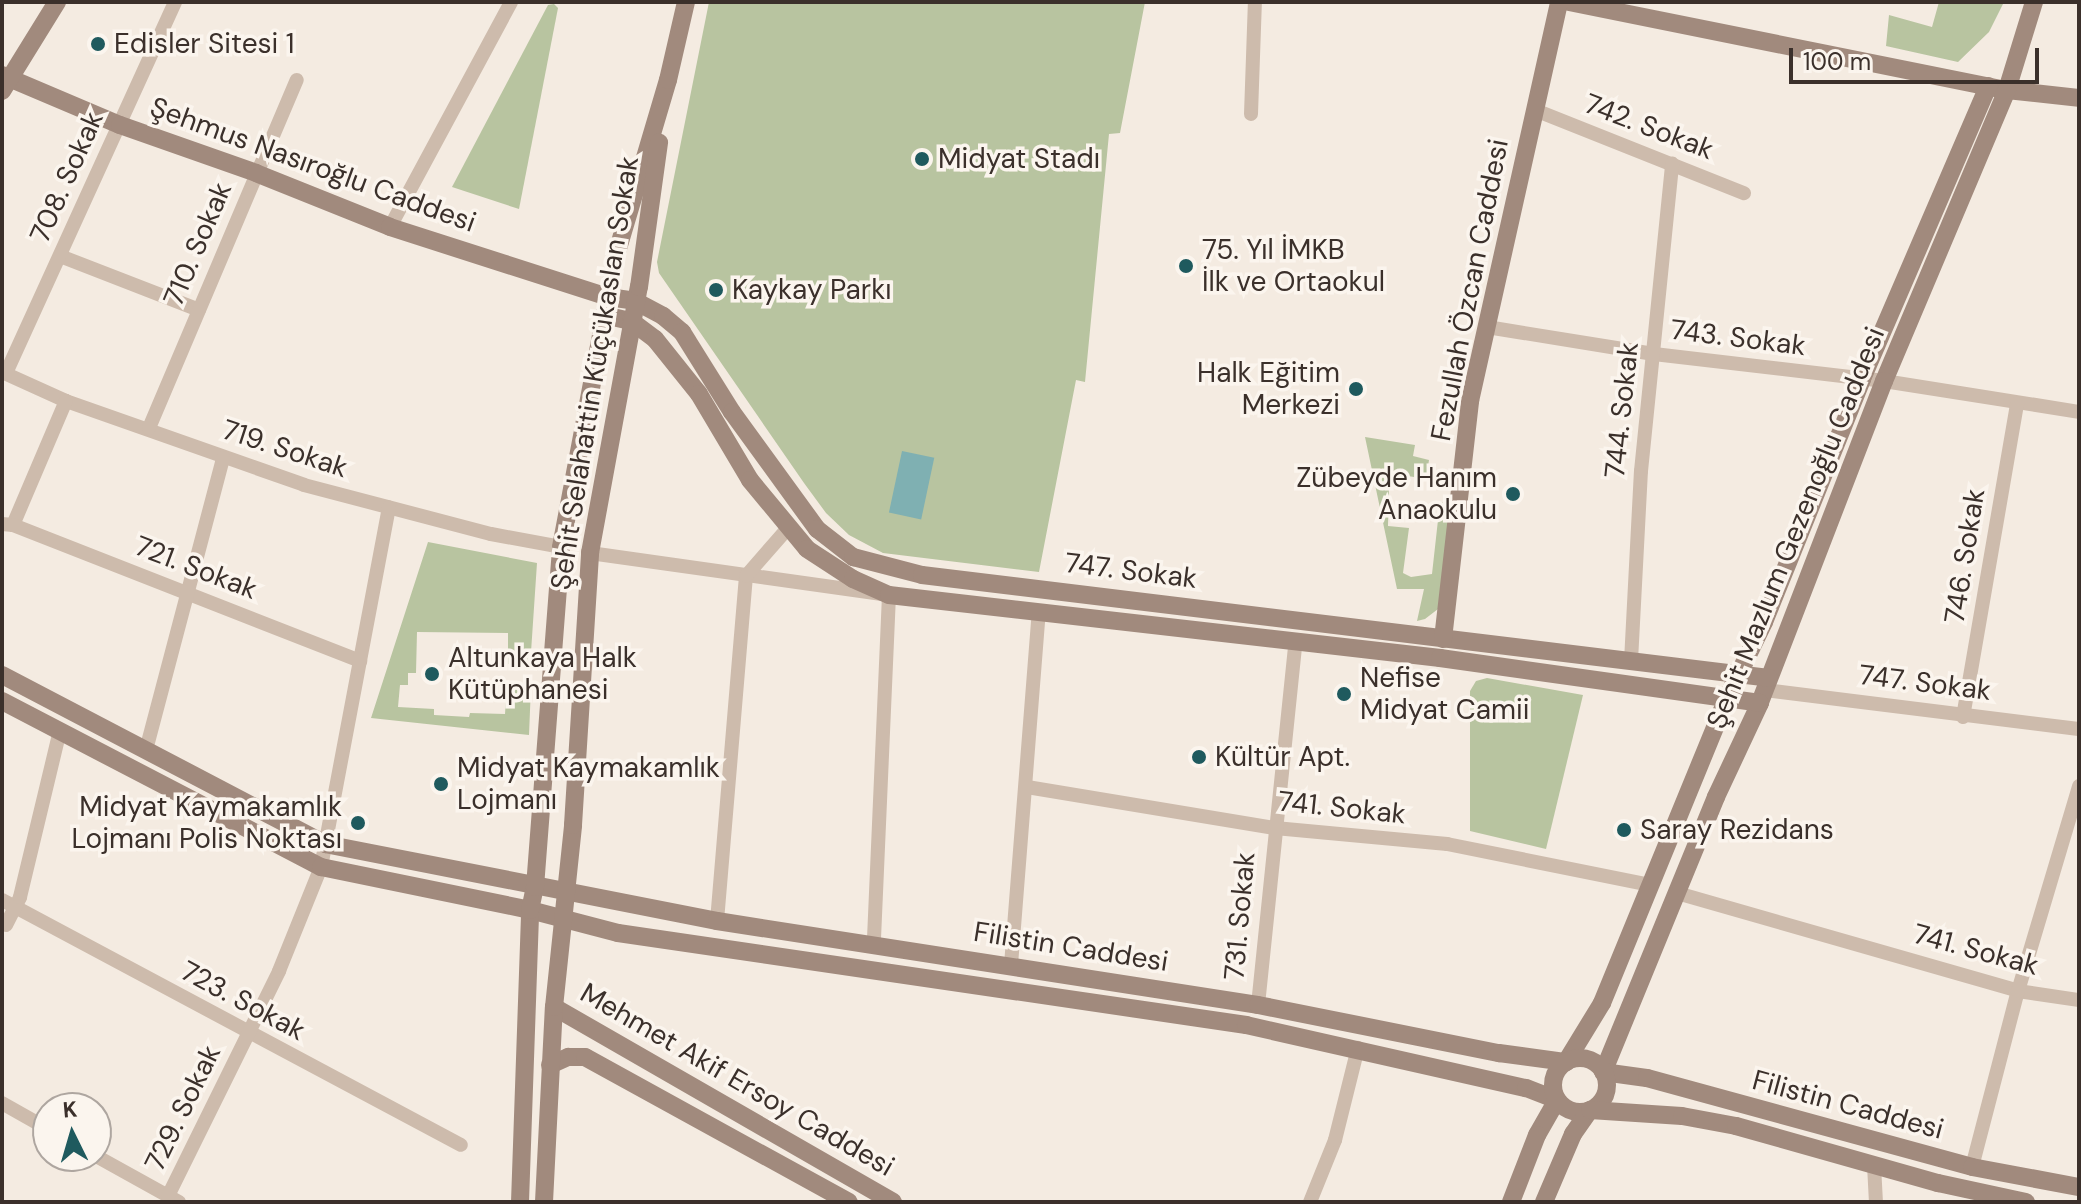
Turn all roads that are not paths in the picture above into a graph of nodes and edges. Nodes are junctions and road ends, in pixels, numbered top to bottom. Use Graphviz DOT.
graph roads {
  1 [pos="57,2"];
  2 [pos="175,2"];
  3 [pos="511,2"];
  4 [pos="686,2"];
  5 [pos="1255,2"];
  6 [pos="1559,2"];
  7 [pos="1569,2"];
  8 [pos="2034,2"];
  9 [pos="297,80"];
  10 [pos="668,80"];
  11 [pos="4,81"];
  12 [pos="1998,88"];
  13 [pos="2079,98"];
  14 [pos="1535,110"];
  15 [pos="1251,114"];
  16 [pos="120,125"];
  17 [pos="1672,164"];
  18 [pos="256,173"];
  19 [pos="1744,193"];
  20 [pos="390,227"];
  21 [pos="60,256"];
  22 [pos="635,301"];
  23 [pos="606,306"];
  24 [pos="199,310"];
  25 [pos="631,321"];
  26 [pos="1487,327"];
  27 [pos="1654,354"];
  28 [pos="4,372"];
  29 [pos="1862,379"];
  30 [pos="1884,381"];
  31 [pos="66,401"];
  32 [pos="2017,404"];
  33 [pos="2079,412"];
  34 [pos="149,428"];
  35 [pos="223,458"];
  36 [pos="389,507"];
  37 [pos="7,525"];
  38 [pos="787,529"];
  39 [pos="561,547"];
  40 [pos="590,553"];
  41 [pos="746,576"];
  42 [pos="187,591"];
  43 [pos="889,595"];
  44 [pos="1039,611"];
  45 [pos="1443,639"];
  46 [pos="1296,640"];
  47 [pos="360,661"];
  48 [pos="1631,661"];
  49 [pos="2,675"];
  50 [pos="1739,675"];
  51 [pos="1765,690"];
  52 [pos="1727,698"];
  53 [pos="2,701"];
  54 [pos="1963,717"];
  55 [pos="2079,729"];
  56 [pos="60,731"];
  57 [pos="146,750"];
  58 [pos="2079,786"];
  59 [pos="1027,787"];
  60 [pos="1275,828"];
  61 [pos="325,844"];
  62 [pos="321,867"];
  63 [pos="1651,885"];
  64 [pos="535,887"];
  65 [pos="567,890"];
  66 [pos="1677,893"];
  67 [pos="9,903"];
  68 [pos="530,910"];
  69 [pos="563,918"];
  70 [pos="717,921"];
  71 [pos="6,925"];
  72 [pos="874,944"];
  73 [pos="1011,965"];
  74 [pos="2018,991"];
  75 [pos="2079,1000"];
  76 [pos="1258,1005"];
  77 [pos="554,1007"];
  78 [pos="248,1033"];
  79 [pos="1358,1048"];
  80 [pos="1566,1062"];
  81 [pos="550,1065"];
  82 [pos="1603,1072"];
  83 [pos="1557,1100"];
  84 [pos="2,1103"];
  85 [pos="1590,1110"];
  86 [pos="32,1120"];
  87 [pos="461,1145"];
  88 [pos="112,1165"];
  89 [pos="1874,1165"];
  90 [pos="1972,1167"];
  91 [pos="2079,1187"];
  92 [pos="174,1199"];
  93 [pos="840,1200"];
  94 [pos="520,1202"];
  95 [pos="544,1202"];
  96 [pos="893,1202"];
  97 [pos="1310,1202"];
  98 [pos="1511,1202"];
  99 [pos="1544,1202"];
  100 [pos="1876,1202"];
  101 [pos="2026,1202"];
  1 -- 11 [label="street"];
  2 -- 16 [label="street, 708. Sokak"];
  3 -- 20 [label="street"];
  4 -- 10 [label="street, Şehit Selahattin Küçükaslan Sokak"];
  5 -- 15 [label="street"];
  6 -- 14 [label="street, Fezullah Özcan Caddesi"];
  7 -- 12 [label="street"];
  8 -- 12 [label="street, Şehit Mazlum Gezenoğlu Caddesi"];
  9 -- 18 [label="street, 710. Sokak"];
  10 -- 22 [label="street, Şehit Selahattin Küçükaslan Sokak"];
  10 -- 23 [label="street, Şehit Selahattin Küçükaslan Sokak"];
  11 -- 16 [label="street, Şehmus Nasıroğlu Caddesi"];
  12 -- 13 [label="street"];
  12 -- 29 [label="street, Şehit Mazlum Gezenoğlu Caddesi"];
  12 -- 30 [label="street, Şehit Mazlum Gezenoğlu Caddesi"];
  14 -- 17 [label="street, 742. Sokak"];
  14 -- 26 [label="street, Fezullah Özcan Caddesi"];
  16 -- 18 [label="street, Şehmus Nasıroğlu Caddesi"];
  16 -- 21 [label="street, 708. Sokak"];
  17 -- 19 [label="street, 742. Sokak"];
  17 -- 27 [label="street, 744. Sokak"];
  18 -- 20 [label="street, Şehmus Nasıroğlu Caddesi"];
  18 -- 24 [label="street, 710. Sokak"];
  20 -- 23 [label="street, Şehmus Nasıroğlu Caddesi"];
  21 -- 24 [label="street"];
  21 -- 28 [label="street, 708. Sokak"];
  22 -- 23 [label="street, 747. Sokak"];
  22 -- 25 [label="street, Şehit Selahattin Küçükaslan Sokak"];
  22 -- 45 [label="street, 747. Sokak"];
  23 -- 25 [label="street"];
  23 -- 39 [label="street, Şehit Selahattin Küçükaslan Sokak"];
  24 -- 34 [label="street, 710. Sokak"];
  25 -- 38 [label="street"];
  25 -- 40 [label="street, Şehit Selahattin Küçükaslan Sokak"];
  26 -- 27 [label="street, 743. Sokak"];
  26 -- 45 [label="street, Fezullah Özcan Caddesi"];
  27 -- 29 [label="street, 743. Sokak"];
  27 -- 48 [label="street, 744. Sokak"];
  28 -- 31 [label="street, 719. Sokak"];
  29 -- 30 [label="street, 743. Sokak"];
  29 -- 50 [label="street, Şehit Mazlum Gezenoğlu Caddesi"];
  30 -- 32 [label="street, 743. Sokak"];
  30 -- 51 [label="street, Şehit Mazlum Gezenoğlu Caddesi"];
  31 -- 34 [label="street, 719. Sokak"];
  31 -- 37 [label="street"];
  32 -- 33 [label="street, 743. Sokak"];
  32 -- 54 [label="street, 746. Sokak"];
  34 -- 35 [label="street, 719. Sokak"];
  35 -- 36 [label="street, 719. Sokak"];
  35 -- 42 [label="street"];
  36 -- 39 [label="street, 719. Sokak"];
  36 -- 47 [label="street, 729. Sokak"];
  37 -- 42 [label="street, 721. Sokak"];
  38 -- 41 [label="street"];
  38 -- 43 [label="street"];
  39 -- 64 [label="street, Şehit Selahattin Küçükaslan Sokak"];
  40 -- 41 [label="street"];
  40 -- 65 [label="street, Şehit Selahattin Küçükaslan Sokak"];
  41 -- 43 [label="street"];
  41 -- 70 [label="street"];
  42 -- 47 [label="street, 721. Sokak"];
  42 -- 57 [label="street"];
  43 -- 44 [label="street"];
  43 -- 72 [label="street"];
  44 -- 46 [label="street"];
  44 -- 59 [label="street"];
  45 -- 48 [label="street, 747. Sokak"];
  46 -- 52 [label="street"];
  46 -- 60 [label="street, 731. Sokak"];
  47 -- 61 [label="street, 729. Sokak"];
  48 -- 50 [label="street, 747. Sokak"];
  49 -- 57 [label="street"];
  50 -- 51 [label="street, 747. Sokak"];
  50 -- 52 [label="street, Şehit Mazlum Gezenoğlu Caddesi"];
  51 -- 52 [label="street"];
  51 -- 54 [label="street, 747. Sokak"];
  51 -- 66 [label="street, Şehit Mazlum Gezenoğlu Caddesi"];
  52 -- 63 [label="street, Şehit Mazlum Gezenoğlu Caddesi"];
  53 -- 56 [label="street"];
  54 -- 55 [label="street, 747. Sokak"];
  56 -- 62 [label="street"];
  56 -- 67 [label="street"];
  57 -- 61 [label="street"];
  58 -- 74 [label="street"];
  59 -- 60 [label="street, 741. Sokak"];
  59 -- 73 [label="street"];
  60 -- 63 [label="street, 741. Sokak"];
  60 -- 76 [label="street, 731. Sokak"];
  61 -- 62 [label="street, 729. Sokak"];
  61 -- 64 [label="street"];
  62 -- 68 [label="street"];
  62 -- 78 [label="street, 729. Sokak"];
  63 -- 80 [label="street, Şehit Mazlum Gezenoğlu Caddesi"];
  64 -- 65 [label="street"];
  64 -- 68 [label="street, Şehit Selahattin Küçükaslan Sokak"];
  65 -- 69 [label="street, Şehit Selahattin Küçükaslan Sokak"];
  65 -- 70 [label="street, Filistin Caddesi"];
  66 -- 74 [label="street, 741. Sokak"];
  66 -- 82 [label="street, Şehit Mazlum Gezenoğlu Caddesi"];
  67 -- 71 [label="street"];
  67 -- 78 [label="street, 723. Sokak"];
  68 -- 69 [label="street"];
  68 -- 94 [label="street, Şehit Selahattin Küçükaslan Sokak"];
  69 -- 77 [label="street, Şehit Selahattin Küçükaslan Sokak"];
  69 -- 79 [label="street, Filistin Caddesi"];
  70 -- 72 [label="street, Filistin Caddesi"];
  72 -- 73 [label="street, Filistin Caddesi"];
  73 -- 76 [label="street, Filistin Caddesi"];
  74 -- 75 [label="street, 741. Sokak"];
  74 -- 90 [label="street"];
  76 -- 80 [label="street, Filistin Caddesi"];
  77 -- 81 [label="street, Şehit Selahattin Küçükaslan Sokak"];
  77 -- 96 [label="street, Mehmet Akif Ersoy Caddesi"];
  78 -- 87 [label="street, 723. Sokak"];
  78 -- 92 [label="street, 729. Sokak"];
  79 -- 83 [label="street, Filistin Caddesi"];
  79 -- 97 [label="street"];
  80 -- 82 [label="street"];
  80 -- 83 [label="street"];
  81 -- 93 [label="street"];
  81 -- 95 [label="street, Şehit Selahattin Küçükaslan Sokak"];
  82 -- 85 [label="street"];
  82 -- 90 [label="street, Filistin Caddesi"];
  83 -- 85 [label="street"];
  83 -- 98 [label="street"];
  84 -- 86 [label="street"];
  85 -- 89 [label="street, Filistin Caddesi"];
  85 -- 99 [label="street"];
  88 -- 92 [label="street"];
  89 -- 100 [label="street"];
  89 -- 101 [label="street, Filistin Caddesi"];
  90 -- 91 [label="street, Filistin Caddesi"];
}
